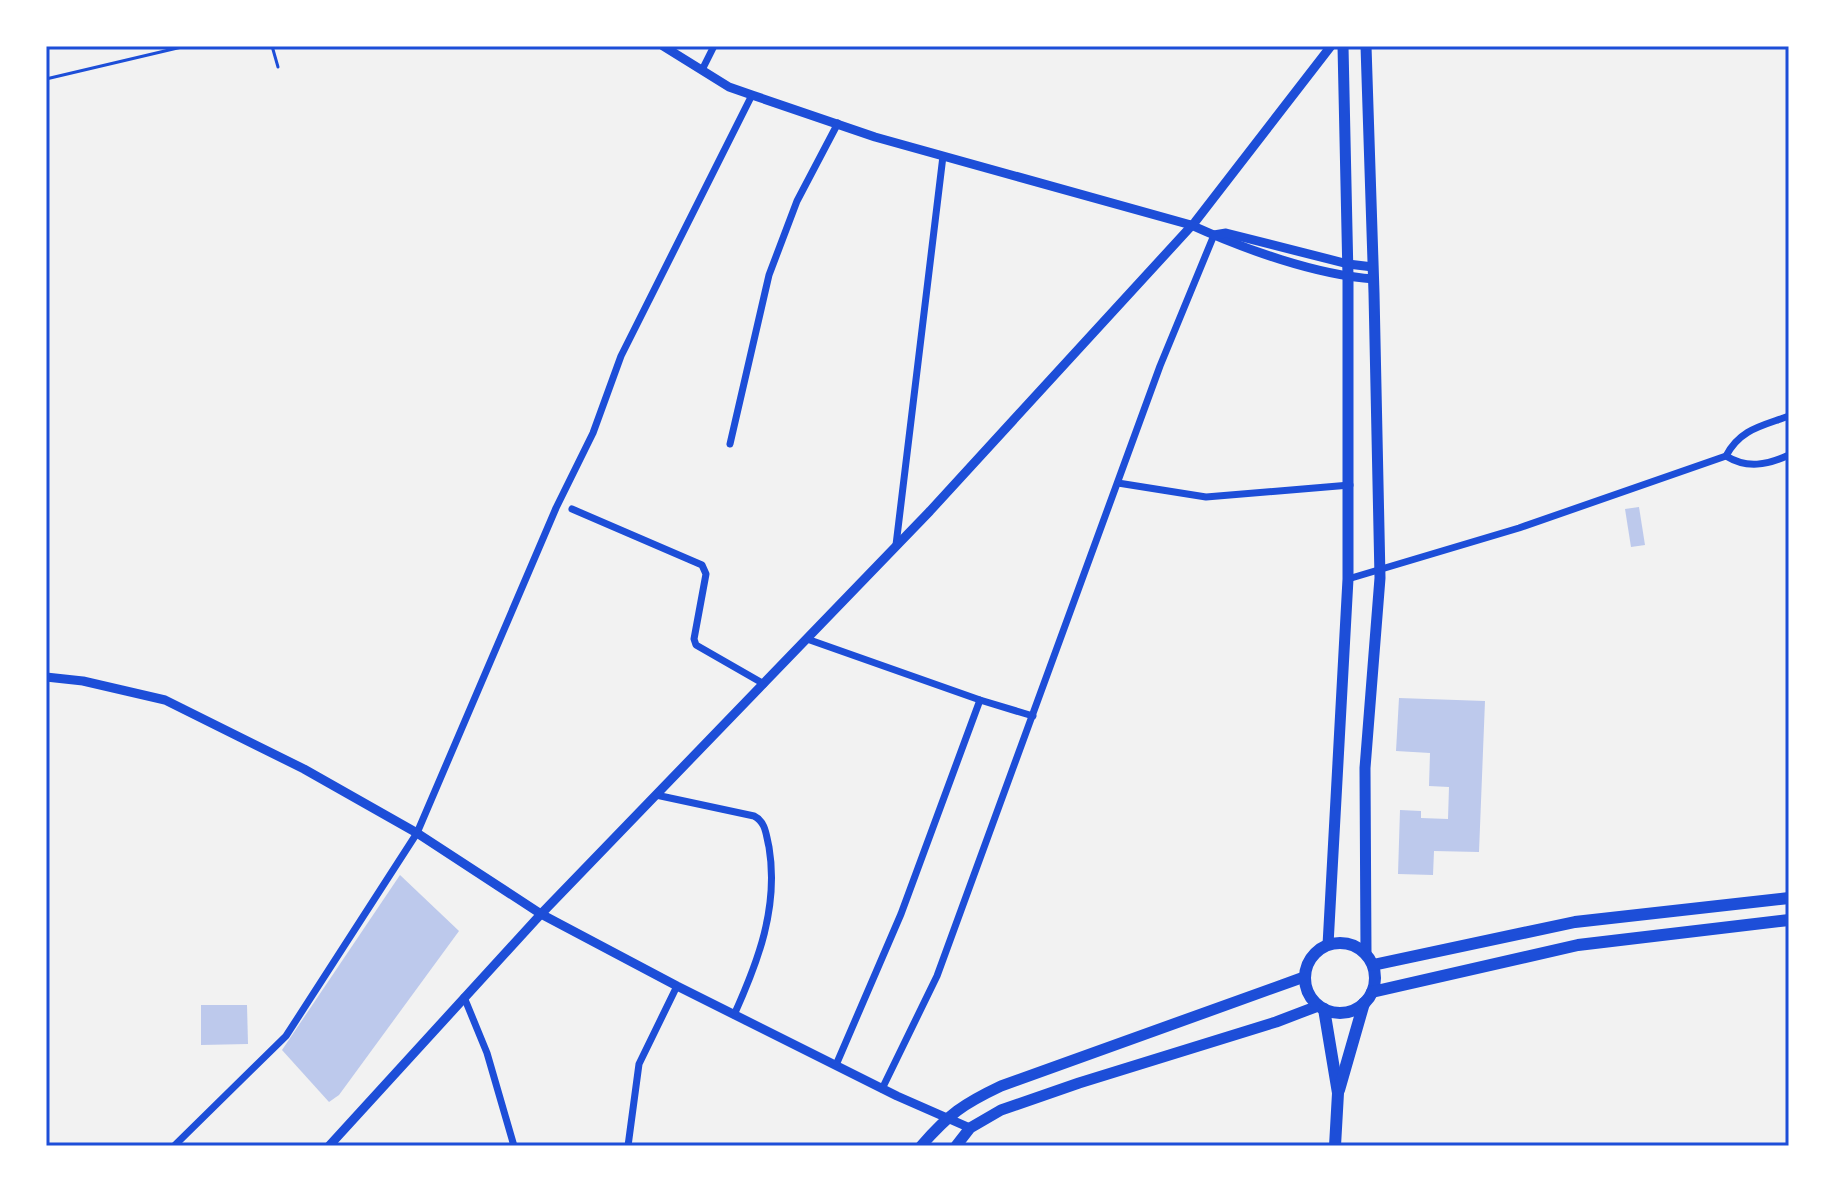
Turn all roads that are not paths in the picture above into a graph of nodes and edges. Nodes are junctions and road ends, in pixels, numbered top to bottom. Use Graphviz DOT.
graph roads {
  1 [pos="186,46"];
  2 [pos="272,46"];
  3 [pos="663,46"];
  4 [pos="714,46"];
  5 [pos="1331,46"];
  6 [pos="1343,46"];
  7 [pos="1366,46"];
  8 [pos="278,67"];
  9 [pos="702,70"];
  10 [pos="46,79"];
  11 [pos="752,95"];
  12 [pos="838,123"];
  13 [pos="943,156"];
  14 [pos="1191,225"];
  15 [pos="1214,235"];
  16 [pos="1348,264"];
  17 [pos="1373,273"];
  18 [pos="1348,277"];
  19 [pos="1789,416"];
  20 [pos="730,444"];
  21 [pos="1789,455"];
  22 [pos="1726,456"];
  23 [pos="1118,483"];
  24 [pos="1350,485"];
  25 [pos="572,509"];
  26 [pos="895,548"];
  27 [pos="1379,571"];
  28 [pos="1348,579"];
  29 [pos="807,639"];
  30 [pos="46,677"];
  31 [pos="764,684"];
  32 [pos="980,700"];
  33 [pos="1033,716"];
  34 [pos="656,795"];
  35 [pos="417,833"];
  36 [pos="1789,898"];
  37 [pos="541,914"];
  38 [pos="1789,920"];
  39 [pos="1328,945"];
  40 [pos="1369,959"];
  41 [pos="1304,977"];
  42 [pos="677,986"];
  43 [pos="464,997"];
  44 [pos="1368,997"];
  45 [pos="1321,1007"];
  46 [pos="734,1015"];
  47 [pos="836,1065"];
  48 [pos="882,1089"];
  49 [pos="1338,1093"];
  50 [pos="947,1116"];
  51 [pos="970,1128"];
  52 [pos="174,1146"];
  53 [pos="329,1146"];
  54 [pos="514,1146"];
  55 [pos="628,1146"];
  56 [pos="921,1146"];
  57 [pos="956,1146"];
  58 [pos="1335,1146"];
  1 -- 10 [label="lane"];
  2 -- 8 [label="lane"];
  3 -- 9 [label="street"];
  4 -- 9 [label="street"];
  5 -- 14 [label="street"];
  6 -- 16 [label="main road"];
  7 -- 17 [label="main road"];
  9 -- 11 [label="street"];
  11 -- 12 [label="street"];
  11 -- 35 [label="street"];
  12 -- 13 [label="street"];
  12 -- 20 [label="street"];
  13 -- 14 [label="street"];
  13 -- 26 [label="street"];
  14 -- 15 [label="street"];
  14 -- 26 [label="street"];
  15 -- 16 [label="street"];
  15 -- 18 [label="street"];
  15 -- 23 [label="street"];
  16 -- 17 [label="street"];
  16 -- 18 [label="main road"];
  17 -- 18 [label="street"];
  17 -- 27 [label="main road"];
  18 -- 24 [label="main road"];
  19 -- 22 [label="street"];
  21 -- 22 [label="street"];
  22 -- 27 [label="street"];
  23 -- 24 [label="street"];
  23 -- 33 [label="street"];
  24 -- 28 [label="main road"];
  25 -- 31 [label="street"];
  26 -- 29 [label="street"];
  27 -- 28 [label="street"];
  27 -- 40 [label="main road"];
  28 -- 39 [label="main road"];
  29 -- 31 [label="street"];
  29 -- 32 [label="street"];
  30 -- 35 [label="street"];
  31 -- 34 [label="street"];
  32 -- 33 [label="street"];
  32 -- 47 [label="street"];
  33 -- 48 [label="street"];
  34 -- 37 [label="street"];
  34 -- 46 [label="street"];
  35 -- 37 [label="street"];
  35 -- 52 [label="street"];
  36 -- 40 [label="highway"];
  37 -- 42 [label="street"];
  37 -- 43 [label="street"];
  38 -- 44 [label="highway"];
  39 -- 40 [label="highway"];
  39 -- 41 [label="highway"];
  40 -- 44 [label="highway"];
  41 -- 45 [label="highway"];
  41 -- 50 [label="main road"];
  42 -- 46 [label="street"];
  42 -- 55 [label="street"];
  43 -- 53 [label="street"];
  43 -- 54 [label="street"];
  44 -- 45 [label="highway"];
  44 -- 49 [label="highway"];
  45 -- 49 [label="highway"];
  45 -- 51 [label="main road"];
  46 -- 47 [label="street"];
  47 -- 48 [label="street"];
  48 -- 50 [label="street"];
  49 -- 58 [label="highway"];
  50 -- 51 [label="street"];
  50 -- 56 [label="main road"];
  51 -- 57 [label="main road"];
}
